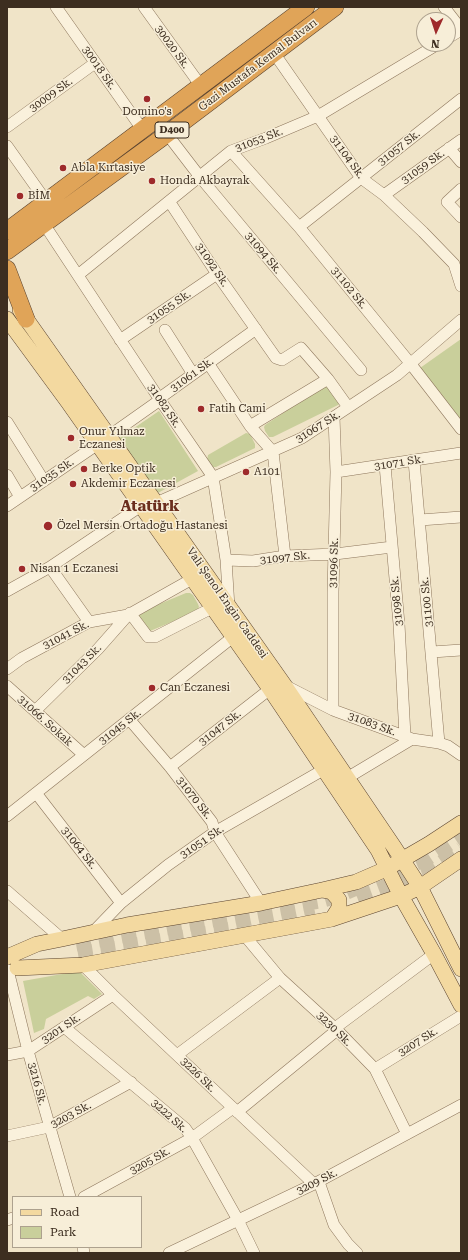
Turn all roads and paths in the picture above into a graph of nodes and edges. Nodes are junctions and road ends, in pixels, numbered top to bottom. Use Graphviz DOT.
graph roads {
  1 [pos="56,7"];
  2 [pos="144,7"];
  3 [pos="306,7"];
  4 [pos="335,7"];
  5 [pos="444,7"];
  6 [pos="461,30"];
  7 [pos="425,52"];
  8 [pos="274,53"];
  9 [pos="95,63"];
  10 [pos="201,86"];
  11 [pos="461,99"];
  12 [pos="318,116"];
  13 [pos="7,127"];
  14 [pos="142,129"];
  15 [pos="168,134"];
  16 [pos="461,140"];
  17 [pos="7,146"];
  18 [pos="449,148"];
  19 [pos="231,151"];
  20 [pos="461,162"];
  21 [pos="200,177"];
  22 [pos="361,178"];
  23 [pos="461,190"];
  24 [pos="384,195"];
  25 [pos="46,201"];
  26 [pos="169,201"];
  27 [pos="461,217"];
  28 [pos="44,224"];
  29 [pos="299,227"];
  30 [pos="11,241"];
  31 [pos="7,256"];
  32 [pos="458,261"];
  33 [pos="7,269"];
  34 [pos="217,274"];
  35 [pos="78,275"];
  36 [pos="461,286"];
  37 [pos="7,291"];
  38 [pos="461,320"];
  39 [pos="14,325"];
  40 [pos="256,329"];
  41 [pos="165,330"];
  42 [pos="120,340"];
  43 [pos="208,363"];
  44 [pos="410,363"];
  45 [pos="361,370"];
  46 [pos="194,374"];
  47 [pos="328,379"];
  48 [pos="160,400"];
  49 [pos="348,407"];
  50 [pos="334,416"];
  51 [pos="7,422"];
  52 [pos="250,426"];
  53 [pos="461,429"];
  54 [pos="103,440"];
  55 [pos="272,452"];
  56 [pos="461,453"];
  57 [pos="414,461"];
  58 [pos="385,465"];
  59 [pos="336,472"];
  60 [pos="7,475"];
  61 [pos="213,477"];
  62 [pos="44,481"];
  63 [pos="20,497"];
  64 [pos="156,503"];
  65 [pos="7,506"];
  66 [pos="141,506"];
  67 [pos="461,517"];
  68 [pos="420,520"];
  69 [pos="392,548"];
  70 [pos="335,554"];
  71 [pos="285,556"];
  72 [pos="226,560"];
  73 [pos="50,567"];
  74 [pos="192,579"];
  75 [pos="7,590"];
  76 [pos="212,608"];
  77 [pos="229,608"];
  78 [pos="129,614"];
  79 [pos="89,622"];
  80 [pos="233,637"];
  81 [pos="461,650"];
  82 [pos="432,652"];
  83 [pos="7,669"];
  84 [pos="7,686"];
  85 [pos="285,686"];
  86 [pos="270,689"];
  87 [pos="333,710"];
  88 [pos="34,711"];
  89 [pos="129,720"];
  90 [pos="409,738"];
  91 [pos="439,743"];
  92 [pos="84,755"];
  93 [pos="461,755"];
  94 [pos="170,767"];
  95 [pos="323,770"];
  96 [pos="347,778"];
  97 [pos="36,793"];
  98 [pos="9,811"];
  99 [pos="461,823"];
  100 [pos="215,832"];
  101 [pos="402,859"];
  102 [pos="461,859"];
  103 [pos="386,869"];
  104 [pos="420,887"];
  105 [pos="322,890"];
  106 [pos="7,891"];
  107 [pos="401,896"];
  108 [pos="121,903"];
  109 [pos="261,903"];
  110 [pos="332,919"];
  111 [pos="93,932"];
  112 [pos="245,936"];
  113 [pos="62,939"];
  114 [pos="434,954"];
  115 [pos="79,955"];
  116 [pos="9,964"];
  117 [pos="461,969"];
  118 [pos="280,978"];
  119 [pos="113,995"];
  120 [pos="461,1005"];
  121 [pos="461,1016"];
  122 [pos="64,1027"];
  123 [pos="336,1029"];
  124 [pos="28,1051"];
  125 [pos="7,1055"];
  126 [pos="178,1055"];
  127 [pos="375,1069"];
  128 [pos="131,1082"];
  129 [pos="461,1104"];
  130 [pos="235,1110"];
  131 [pos="49,1127"];
  132 [pos="407,1134"];
  133 [pos="7,1136"];
  134 [pos="192,1138"];
  135 [pos="316,1183"];
  136 [pos="70,1196"];
  137 [pos="86,1196"];
  138 [pos="238,1220"];
  139 [pos="170,1253"];
  140 [pos="254,1253"];
  141 [pos="357,1253"];
  1 -- 9 [label="street, 30018 Sk."];
  2 -- 10 [label="street, 30020 Sk."];
  3 -- 10 [label="highway, Gazi Mustafa Kemal Bulvarı / D400"];
  4 -- 8 [label="highway, Gazi Mustafa Kemal Bulvarı / D400"];
  5 -- 6 [label="street"];
  7 -- 12 [label="street, 31053 Sk."];
  8 -- 12 [label="street, 31104 Sk."];
  8 -- 15 [label="highway, Gazi Mustafa Kemal Bulvarı / D400"];
  9 -- 13 [label="street, 30009 Sk."];
  9 -- 14 [label="street, 30018 Sk."];
  10 -- 14 [label="highway, Gazi Mustafa Kemal Bulvarı / D400"];
  11 -- 22 [label="street, 31057 Sk."];
  12 -- 19 [label="street, 31053 Sk."];
  12 -- 22 [label="street, 31104 Sk."];
  14 -- 25 [label="highway, Gazi Mustafa Kemal Bulvarı / D400"];
  15 -- 21 [label="street, 31094 Sk."];
  15 -- 28 [label="highway, Gazi Mustafa Kemal Bulvarı / D400"];
  16 -- 18 [label="street, 31059 Sk."];
  17 -- 25 [label="street"];
  18 -- 20 [label="street"];
  18 -- 24 [label="street, 31059 Sk."];
  19 -- 21 [label="street, 31053 Sk."];
  19 -- 29 [label="street, 31102 Sk."];
  21 -- 26 [label="street, 31053 Sk."];
  21 -- 45 [label="street, 31094 Sk."];
  22 -- 24 [label="street, 31104 Sk."];
  22 -- 29 [label="street, 31057 Sk."];
  23 -- 27 [label="street"];
  24 -- 32 [label="street, 31104 Sk."];
  25 -- 30 [label="highway, Gazi Mustafa Kemal Bulvarı / D400"];
  26 -- 34 [label="street, 31092 Sk."];
  26 -- 35 [label="street, 31053 Sk."];
  28 -- 30 [label="highway, Gazi Mustafa Kemal Bulvarı / D400"];
  28 -- 35 [label="street, 31082 Sk."];
  29 -- 44 [label="street, 31102 Sk."];
  30 -- 31 [label="highway"];
  32 -- 36 [label="street, 31104 Sk."];
  33 -- 39 [label="highway"];
  34 -- 40 [label="street, 31092 Sk."];
  34 -- 42 [label="street, 31055 Sk."];
  35 -- 42 [label="street, 31082 Sk."];
  37 -- 39 [label="main road, Vali Şenol Engin Caddesi"];
  38 -- 44 [label="street, 31067 Sk."];
  39 -- 54 [label="main road, Vali Şenol Engin Caddesi"];
  40 -- 43 [label="street, 31061 Sk."];
  40 -- 47 [label="street"];
  41 -- 46 [label="street"];
  42 -- 48 [label="street, 31082 Sk."];
  43 -- 46 [label="street, 31061 Sk."];
  43 -- 52 [label="street"];
  44 -- 49 [label="street, 31067 Sk."];
  44 -- 53 [label="street, 31102 Sk."];
  46 -- 48 [label="street, 31061 Sk."];
  47 -- 49 [label="street"];
  47 -- 52 [label="street"];
  48 -- 54 [label="street, 31061 Sk."];
  48 -- 61 [label="street, 31082 Sk."];
  49 -- 50 [label="street, 31067 Sk."];
  50 -- 55 [label="street, 31067 Sk."];
  50 -- 59 [label="street, 31096 Sk."];
  51 -- 62 [label="street"];
  52 -- 55 [label="street"];
  54 -- 62 [label="street, 31035 Sk."];
  54 -- 64 [label="main road, Vali Şenol Engin Caddesi"];
  54 -- 66 [label="main road, Vali Şenol Engin Caddesi"];
  55 -- 61 [label="street, 31067 Sk."];
  55 -- 71 [label="street"];
  56 -- 57 [label="street, 31071 Sk."];
  57 -- 58 [label="street, 31071 Sk."];
  57 -- 68 [label="street, 31100 Sk."];
  58 -- 59 [label="street, 31071 Sk."];
  58 -- 69 [label="street, 31098 Sk."];
  59 -- 70 [label="street, 31096 Sk."];
  60 -- 63 [label="street"];
  61 -- 64 [label="street, 31067 Sk."];
  61 -- 72 [label="street, 31082 Sk."];
  62 -- 63 [label="street, 31035 Sk."];
  63 -- 65 [label="street, 31035 Sk."];
  64 -- 77 [label="main road, Vali Şenol Engin Caddesi"];
  66 -- 73 [label="street"];
  66 -- 74 [label="main road, Vali Şenol Engin Caddesi"];
  67 -- 68 [label="street"];
  68 -- 82 [label="street, 31100 Sk."];
  69 -- 70 [label="street, 31097 Sk."];
  69 -- 90 [label="street, 31098 Sk."];
  70 -- 71 [label="street, 31097 Sk."];
  70 -- 87 [label="street, 31096 Sk."];
  71 -- 72 [label="street, 31097 Sk."];
  72 -- 77 [label="street, 31082 Sk."];
  73 -- 75 [label="street"];
  73 -- 79 [label="street"];
  74 -- 76 [label="main road, Vali Şenol Engin Caddesi"];
  74 -- 78 [label="street, 31041 Sk."];
  76 -- 78 [label="street"];
  76 -- 80 [label="main road, Vali Şenol Engin Caddesi"];
  77 -- 85 [label="main road, Vali Şenol Engin Caddesi"];
  78 -- 79 [label="street, 31041 Sk."];
  78 -- 88 [label="street, 31043 Sk."];
  79 -- 83 [label="street, 31041 Sk."];
  80 -- 86 [label="main road, Vali Şenol Engin Caddesi"];
  80 -- 89 [label="street, 31045 Sk."];
  81 -- 82 [label="street"];
  82 -- 91 [label="street, 31100 Sk."];
  84 -- 88 [label="street, 31066. Sokak"];
  85 -- 87 [label="street, 31083 Sk."];
  85 -- 96 [label="main road, Vali Şenol Engin Caddesi"];
  86 -- 94 [label="street, 31047 Sk."];
  86 -- 95 [label="main road, Vali Şenol Engin Caddesi"];
  87 -- 90 [label="street, 31083 Sk."];
  88 -- 92 [label="street, 31066. Sokak"];
  89 -- 92 [label="street, 31045 Sk."];
  89 -- 94 [label="street, 31070 Sk."];
  90 -- 91 [label="street, 31083 Sk."];
  90 -- 96 [label="street"];
  91 -- 93 [label="street, 31083 Sk."];
  92 -- 97 [label="street, 31045 Sk."];
  94 -- 100 [label="street, 31070 Sk."];
  95 -- 100 [label="street, 31051 Sk."];
  95 -- 103 [label="main road, Vali Şenol Engin Caddesi"];
  96 -- 101 [label="main road, Vali Şenol Engin Caddesi"];
  97 -- 98 [label="street, 31045 Sk."];
  97 -- 108 [label="street, 31064 Sk."];
  99 -- 101 [label="main road"];
  100 -- 108 [label="street, 31051 Sk."];
  100 -- 109 [label="street, 31070 Sk."];
  101 -- 103 [label="main road"];
  101 -- 104 [label="main road, Vali Şenol Engin Caddesi"];
  102 -- 104 [label="main road"];
  103 -- 105 [label="main road"];
  103 -- 107 [label="main road, Vali Şenol Engin Caddesi"];
  104 -- 107 [label="main road"];
  104 -- 117 [label="main road, Vali Şenol Engin Caddesi"];
  105 -- 109 [label="main road"];
  105 -- 110 [label="main road"];
  106 -- 113 [label="street"];
  107 -- 110 [label="main road"];
  107 -- 114 [label="main road, Vali Şenol Engin Caddesi"];
  108 -- 111 [label="street, 31051 Sk."];
  109 -- 111 [label="main road"];
  110 -- 112 [label="main road"];
  111 -- 113 [label="main road"];
  112 -- 115 [label="main road"];
  112 -- 118 [label="street, 3230 Sk."];
  113 -- 116 [label="main road"];
  114 -- 120 [label="main road, Vali Şenol Engin Caddesi"];
  114 -- 123 [label="street, 3205 Sk."];
  115 -- 116 [label="main road"];
  115 -- 119 [label="street, 3226 Sk."];
  116 -- 124 [label="street, 3216 Sk."];
  118 -- 123 [label="street, 3230 Sk."];
  118 -- 126 [label="street"];
  119 -- 122 [label="street, 3201 Sk."];
  119 -- 126 [label="street, 3226 Sk."];
  121 -- 127 [label="street, 3207 Sk."];
  122 -- 124 [label="street, 3201 Sk."];
  122 -- 128 [label="street, 3222 Sk."];
  123 -- 127 [label="street, 3230 Sk."];
  123 -- 130 [label="street, 3205 Sk."];
  124 -- 125 [label="street, 3201 Sk."];
  124 -- 131 [label="street, 3216 Sk."];
  126 -- 130 [label="street, 3226 Sk."];
  127 -- 132 [label="street, 3230 Sk."];
  128 -- 131 [label="street, 3203 Sk."];
  128 -- 134 [label="street, 3222 Sk."];
  129 -- 132 [label="street, 3209 Sk."];
  130 -- 134 [label="street, 3205 Sk."];
  130 -- 135 [label="street, 3226 Sk."];
  131 -- 133 [label="street, 3203 Sk."];
  131 -- 136 [label="street, 3216 Sk."];
  132 -- 135 [label="street, 3209 Sk."];
  134 -- 137 [label="street, 3205 Sk."];
  134 -- 138 [label="street, 3222 Sk."];
  135 -- 138 [label="street, 3209 Sk."];
  135 -- 141 [label="street, 3226 Sk."];
  138 -- 139 [label="street, 3209 Sk."];
  138 -- 140 [label="street, 3222 Sk."];
}
